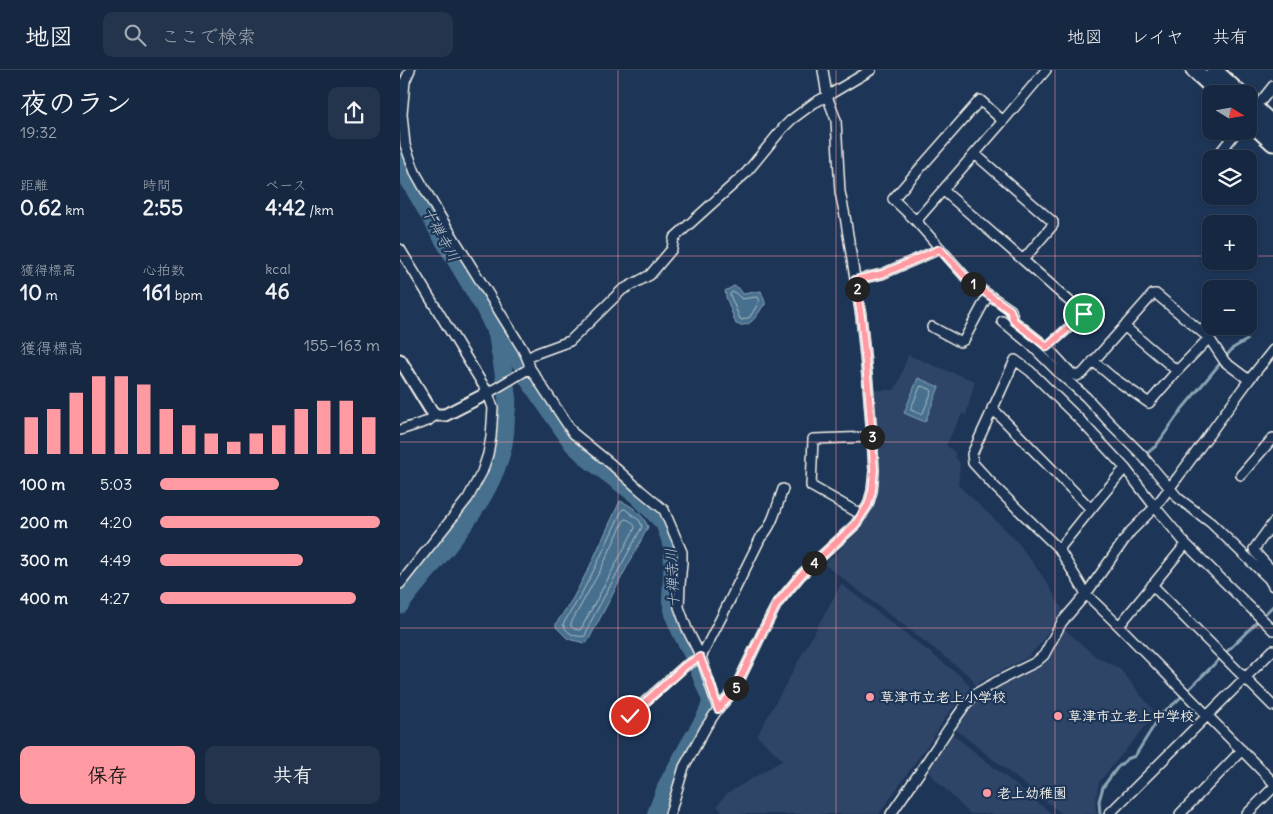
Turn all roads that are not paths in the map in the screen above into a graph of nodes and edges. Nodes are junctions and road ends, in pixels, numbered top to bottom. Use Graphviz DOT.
graph roads {
  1 [pos="410,70"];
  2 [pos="823,70"];
  3 [pos="871,70"];
  4 [pos="1194,70"];
  5 [pos="1214,70"];
  6 [pos="1043,71"];
  7 [pos="1210,85"];
  8 [pos="1230,85"];
  9 [pos="1273,86"];
  10 [pos="828,96"];
  11 [pos="1258,98"];
  12 [pos="1258,105"];
  13 [pos="1003,122"];
  14 [pos="1273,125"];
  15 [pos="1258,129"];
  16 [pos="1230,140"];
  17 [pos="1273,143"];
  18 [pos="1222,150"];
  19 [pos="975,154"];
  20 [pos="944,191"];
  21 [pos="916,221"];
  22 [pos="400,249"];
  23 [pos="940,249"];
  24 [pos="1023,260"];
  25 [pos="855,280"];
  26 [pos="988,295"];
  27 [pos="1002,321"];
  28 [pos="1124,326"];
  29 [pos="932,327"];
  30 [pos="1209,338"];
  31 [pos="1047,347"];
  32 [pos="1271,357"];
  33 [pos="528,358"];
  34 [pos="400,360"];
  35 [pos="1093,361"];
  36 [pos="530,368"];
  37 [pos="1176,371"];
  38 [pos="1249,380"];
  39 [pos="488,393"];
  40 [pos="992,408"];
  41 [pos="435,415"];
  42 [pos="400,430"];
  43 [pos="872,437"];
  44 [pos="1273,438"];
  45 [pos="1125,468"];
  46 [pos="1241,476"];
  47 [pos="783,489"];
  48 [pos="1169,489"];
  49 [pos="1155,507"];
  50 [pos="1091,509"];
  51 [pos="862,515"];
  52 [pos="1273,523"];
  53 [pos="1186,544"];
  54 [pos="1059,549"];
  55 [pos="1270,572"];
  56 [pos="400,584"];
  57 [pos="1152,585"];
  58 [pos="1273,586"];
  59 [pos="1086,594"];
  60 [pos="1119,626"];
  61 [pos="1273,630"];
  62 [pos="1273,650"];
  63 [pos="696,659"];
  64 [pos="1245,678"];
  65 [pos="1273,706"];
  66 [pos="718,709"];
  67 [pos="630,716"];
  68 [pos="1207,716"];
  69 [pos="1242,750"];
  70 [pos="1273,782"];
  71 [pos="1273,788"];
  72 [pos="670,814"];
  73 [pos="891,814"];
  74 [pos="1109,814"];
  75 [pos="1180,814"];
  76 [pos="1247,814"];
  1 -- 33 [label="street"];
  2 -- 10 [label="street"];
  3 -- 10 [label="street"];
  4 -- 7 [label="main road"];
  5 -- 8 [label="main road"];
  6 -- 13 [label="street"];
  9 -- 11 [label="street"];
  10 -- 25 [label="street"];
  10 -- 33 [label="street"];
  12 -- 14 [label="main road"];
  13 -- 19 [label="street"];
  13 -- 21 [label="street"];
  15 -- 17 [label="main road"];
  16 -- 18 [label="street"];
  19 -- 20 [label="street"];
  19 -- 24 [label="street"];
  20 -- 21 [label="street"];
  20 -- 24 [label="street"];
  21 -- 23 [label="street"];
  22 -- 39 [label="street"];
  23 -- 25 [label="street"];
  23 -- 26 [label="street"];
  24 -- 31 [label="street"];
  25 -- 43 [label="street"];
  26 -- 29 [label="street"];
  26 -- 31 [label="street"];
  27 -- 48 [label="street"];
  28 -- 30 [label="street"];
  28 -- 35 [label="street"];
  28 -- 37 [label="street"];
  30 -- 37 [label="street"];
  30 -- 38 [label="street"];
  31 -- 35 [label="street"];
  32 -- 38 [label="street"];
  33 -- 36 [label="street"];
  34 -- 41 [label="street"];
  35 -- 37 [label="street"];
  36 -- 39 [label="street"];
  36 -- 63 [label="street"];
  38 -- 48 [label="street"];
  39 -- 41 [label="street"];
  39 -- 56 [label="street"];
  40 -- 45 [label="street"];
  40 -- 50 [label="street"];
  40 -- 54 [label="street"];
  41 -- 42 [label="street"];
  43 -- 51 [label="street"];
  43 -- 51 [label="street"];
  44 -- 46 [label="street"];
  45 -- 49 [label="street"];
  45 -- 50 [label="street"];
  47 -- 63 [label="street"];
  48 -- 49 [label="street"];
  48 -- 55 [label="street"];
  49 -- 53 [label="street"];
  49 -- 59 [label="street"];
  50 -- 54 [label="street"];
  51 -- 66 [label="street"];
  52 -- 55 [label="street"];
  53 -- 57 [label="street"];
  53 -- 61 [label="street"];
  54 -- 59 [label="street"];
  55 -- 58 [label="street"];
  57 -- 60 [label="street"];
  57 -- 64 [label="street"];
  59 -- 60 [label="street"];
  59 -- 73 [label="street"];
  60 -- 68 [label="street"];
  62 -- 64 [label="street"];
  63 -- 66 [label="street"];
  63 -- 67 [label="street"];
  64 -- 65 [label="street"];
  64 -- 68 [label="street"];
  66 -- 72 [label="street"];
  68 -- 69 [label="street"];
  68 -- 74 [label="street"];
  69 -- 70 [label="street"];
  69 -- 75 [label="street"];
  71 -- 76 [label="street"];
}
